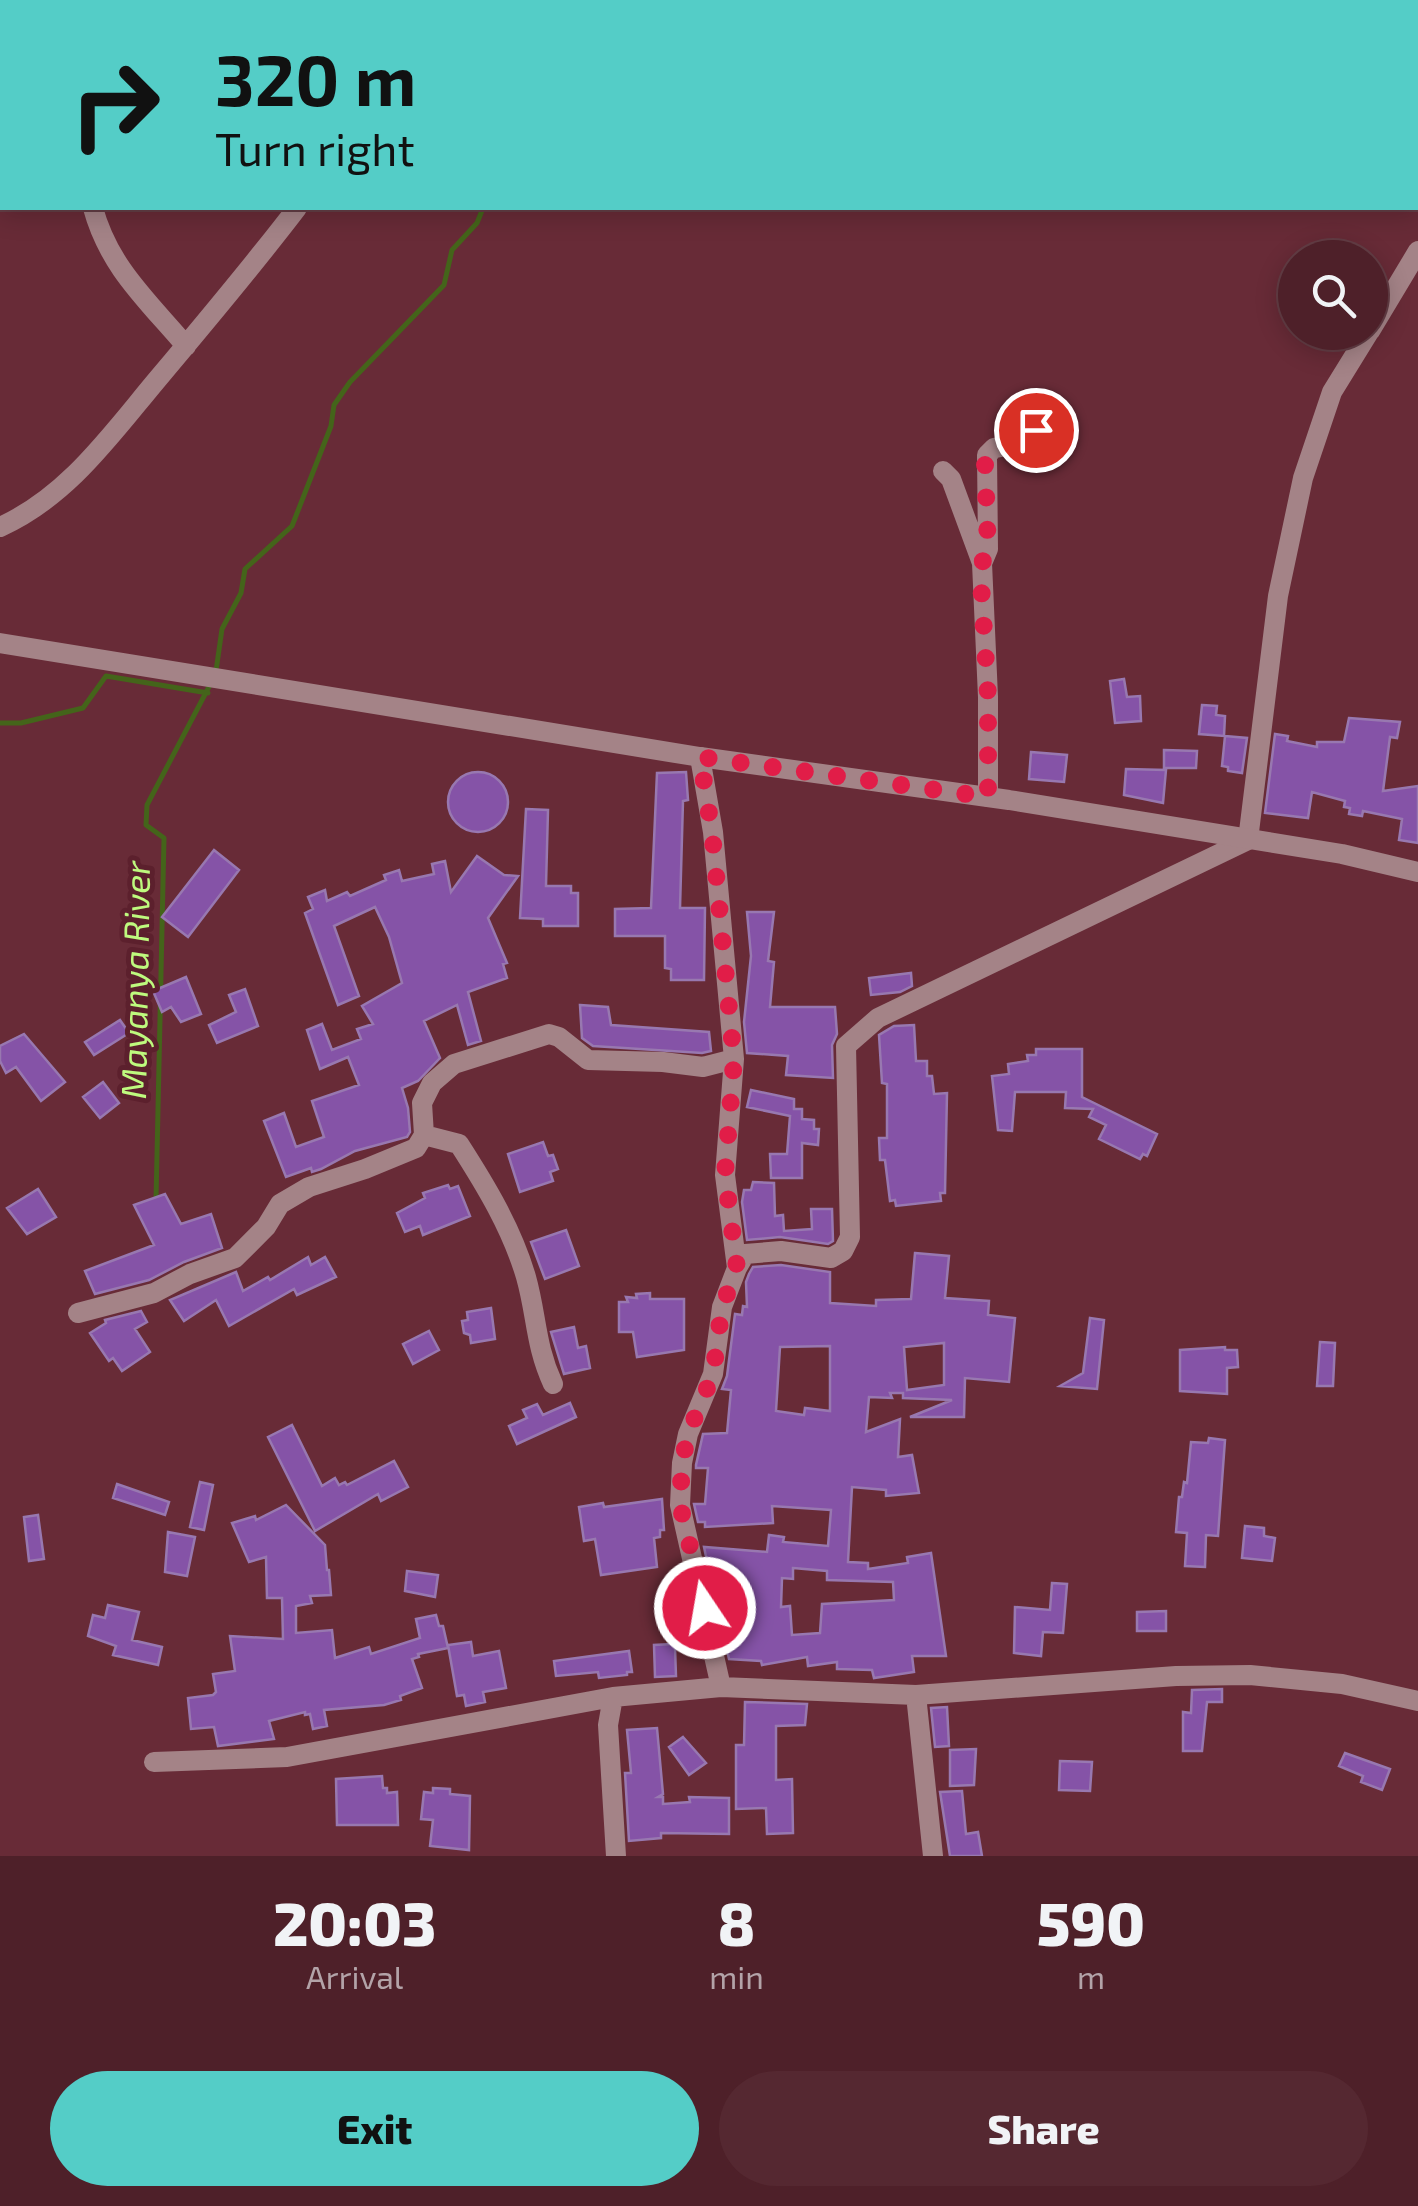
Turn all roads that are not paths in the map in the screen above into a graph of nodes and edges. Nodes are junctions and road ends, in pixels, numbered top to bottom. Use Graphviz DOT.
graph roads {
  1 [pos="94,210"];
  2 [pos="295,210"];
  3 [pos="1418,251"];
  4 [pos="1388,301"];
  5 [pos="186,346"];
  6 [pos="1358,350"];
  7 [pos="1036,430"];
  8 [pos="943,471"];
  9 [pos="0,527"];
  10 [pos="982,563"];
  11 [pos="0,643"];
  12 [pos="700,757"];
  13 [pos="988,797"];
  14 [pos="1248,840"];
  15 [pos="1418,872"];
  16 [pos="734,1060"];
  17 [pos="424,1136"];
  18 [pos="737,1268"];
  19 [pos="78,1313"];
  20 [pos="552,1384"];
  21 [pos="721,1687"];
  22 [pos="916,1695"];
  23 [pos="613,1697"];
  24 [pos="1418,1701"];
  25 [pos="154,1762"];
  26 [pos="616,1856"];
  27 [pos="932,1856"];
  1 -- 5 [label="street"];
  2 -- 5 [label="street"];
  3 -- 4 [label="street"];
  5 -- 9 [label="street"];
  6 -- 14 [label="street"];
  7 -- 10 [label="street"];
  8 -- 10 [label="street"];
  10 -- 13 [label="street"];
  11 -- 12 [label="street"];
  12 -- 13 [label="street"];
  12 -- 16 [label="street"];
  13 -- 14 [label="street"];
  14 -- 15 [label="street"];
  14 -- 18 [label="street"];
  16 -- 17 [label="street"];
  16 -- 18 [label="street"];
  17 -- 19 [label="street"];
  17 -- 20 [label="street"];
  18 -- 21 [label="street"];
  21 -- 22 [label="street"];
  21 -- 23 [label="street"];
  22 -- 24 [label="street"];
  22 -- 27 [label="street"];
  23 -- 25 [label="street"];
  23 -- 26 [label="street"];
}
